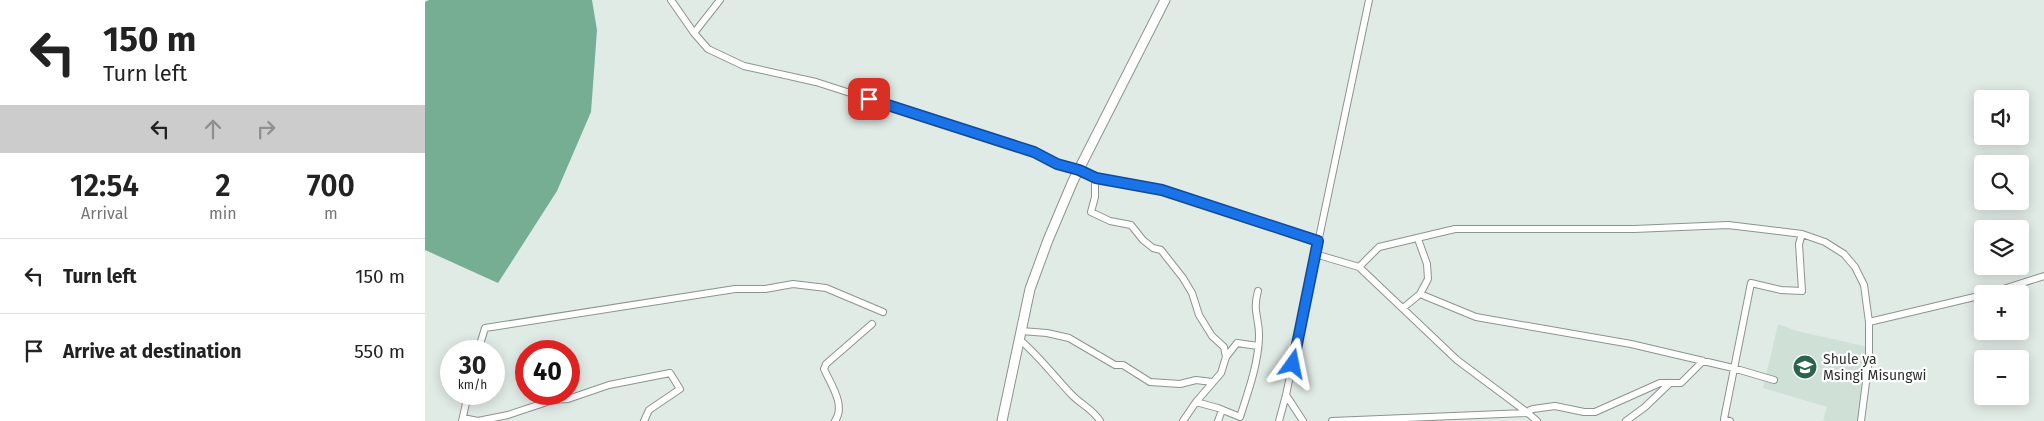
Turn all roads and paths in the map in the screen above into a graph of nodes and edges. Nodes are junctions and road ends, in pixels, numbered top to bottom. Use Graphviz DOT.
graph roads {
  1 [pos="671,0"];
  2 [pos="719,0"];
  3 [pos="1165,0"];
  4 [pos="1369,0"];
  5 [pos="694,33"];
  6 [pos="1079,170"];
  7 [pos="1095,185"];
  8 [pos="1801,234"];
  9 [pos="1418,239"];
  10 [pos="1318,241"];
  11 [pos="1315,254"];
  12 [pos="1359,268"];
  13 [pos="2044,276"];
  14 [pos="2016,285"];
  15 [pos="1258,291"];
  16 [pos="1420,294"];
  17 [pos="1974,298"];
  18 [pos="1403,308"];
  19 [pos="883,312"];
  20 [pos="1869,322"];
  21 [pos="872,324"];
  22 [pos="1020,335"];
  23 [pos="481,340"];
  24 [pos="1258,346"];
  25 [pos="1226,357"];
  26 [pos="1703,362"];
  27 [pos="1733,368"];
  28 [pos="1774,380"];
  29 [pos="1212,382"];
  30 [pos="1670,383"];
  31 [pos="1286,395"];
  32 [pos="1196,402"];
  33 [pos="466,405"];
  34 [pos="1222,410"];
  35 [pos="1529,413"];
  36 [pos="463,420"];
  37 [pos="478,421"];
  38 [pos="644,421"];
  39 [pos="835,421"];
  40 [pos="1002,421"];
  41 [pos="1100,421"];
  42 [pos="1183,421"];
  43 [pos="1217,421"];
  44 [pos="1279,421"];
  45 [pos="1303,421"];
  46 [pos="1333,421"];
  47 [pos="1537,421"];
  48 [pos="1626,421"];
  49 [pos="1730,421"];
  50 [pos="1861,421"];
  1 -- 5 [label="street"];
  2 -- 5 [label="street"];
  3 -- 6 [label="highway"];
  4 -- 10 [label="street"];
  5 -- 6 [label="street"];
  6 -- 10 [label="street"];
  6 -- 22 [label="highway"];
  7 -- 25 [label="street"];
  8 -- 9 [label="street"];
  8 -- 20 [label="street"];
  8 -- 27 [label="street"];
  9 -- 12 [label="street"];
  9 -- 16 [label="street"];
  10 -- 11 [label="street"];
  11 -- 12 [label="street"];
  11 -- 31 [label="street"];
  12 -- 18 [label="street"];
  13 -- 14 [label="street"];
  15 -- 24 [label="street"];
  16 -- 18 [label="street"];
  16 -- 26 [label="street"];
  17 -- 20 [label="street"];
  18 -- 35 [label="street"];
  19 -- 23 [label="street"];
  20 -- 50 [label="street"];
  21 -- 39 [label="street"];
  22 -- 29 [label="street"];
  22 -- 40 [label="highway"];
  22 -- 41 [label="street"];
  24 -- 25 [label="street"];
  24 -- 34 [label="street"];
  25 -- 29 [label="street"];
  26 -- 27 [label="street"];
  26 -- 30 [label="street"];
  27 -- 28 [label="street"];
  27 -- 49 [label="street"];
  29 -- 32 [label="street"];
  30 -- 35 [label="street"];
  30 -- 48 [label="street"];
  31 -- 44 [label="street"];
  31 -- 45 [label="street"];
  32 -- 34 [label="street"];
  32 -- 42 [label="street"];
  33 -- 36 [label="street"];
  34 -- 43 [label="street"];
  35 -- 46 [label="street"];
  35 -- 47 [label="street"];
  36 -- 37 [label="street"];
  37 -- 38 [label="street"];
}
